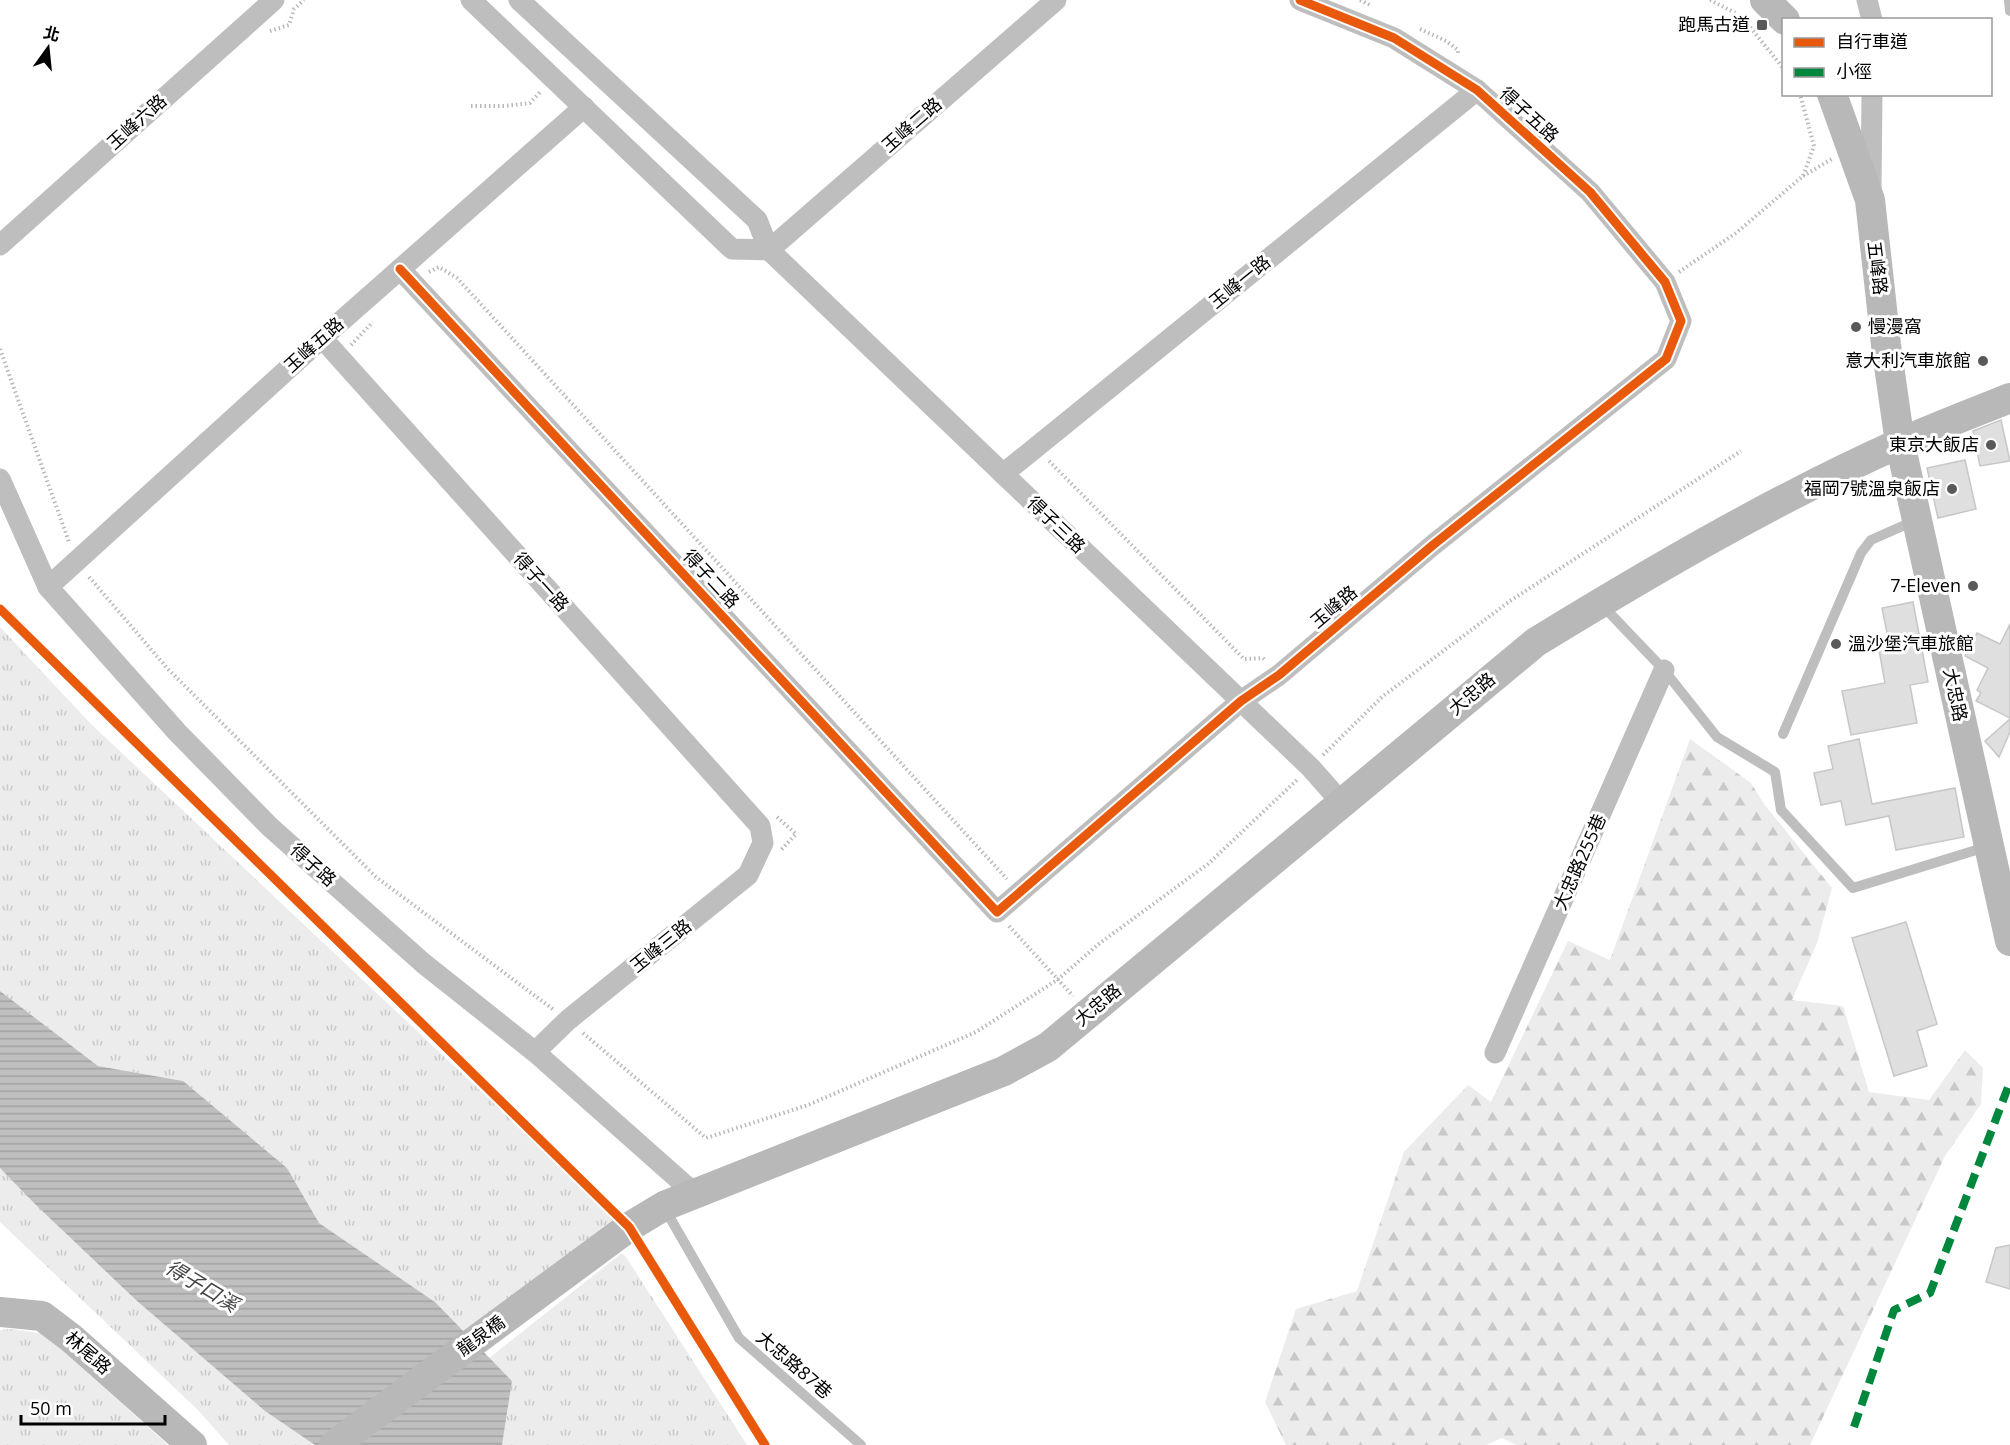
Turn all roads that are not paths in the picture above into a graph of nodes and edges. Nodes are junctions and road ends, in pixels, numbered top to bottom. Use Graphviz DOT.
graph roads {
  1 [pos="273,0"];
  2 [pos="471,0"];
  3 [pos="519,0"];
  4 [pos="1056,0"];
  5 [pos="1300,0"];
  6 [pos="1766,0"];
  7 [pos="1867,0"];
  8 [pos="2009,0"];
  9 [pos="2010,11"];
  10 [pos="1783,18"];
  11 [pos="1872,18"];
  12 [pos="1476,90"];
  13 [pos="1833,96"];
  14 [pos="1872,96"];
  15 [pos="584,107"];
  16 [pos="1870,200"];
  17 [pos="0,244"];
  18 [pos="769,250"];
  19 [pos="406,275"];
  20 [pos="1682,321"];
  21 [pos="322,338"];
  22 [pos="2010,398"];
  23 [pos="1900,443"];
  24 [pos="1003,474"];
  25 [pos="0,478"];
  26 [pos="1918,519"];
  27 [pos="48,587"];
  28 [pos="1600,603"];
  29 [pos="1664,670"];
  30 [pos="1241,701"];
  31 [pos="1783,734"];
  32 [pos="1341,802"];
  33 [pos="760,826"];
  34 [pos="1989,847"];
  35 [pos="1004,906"];
  36 [pos="2010,941"];
  37 [pos="535,1052"];
  38 [pos="1495,1053"];
  39 [pos="694,1193"];
  40 [pos="664,1206"];
  41 [pos="629,1227"];
  42 [pos="0,1312"];
  43 [pos="192,1445"];
  44 [pos="334,1445"];
  45 [pos="861,1445"];
  1 -- 17 [label="street, 玉峰六路"];
  2 -- 15 [label="street"];
  3 -- 18 [label="street"];
  4 -- 18 [label="street, 玉峰二路"];
  5 -- 12 [label="street, 得子五路"];
  6 -- 10 [label="street"];
  7 -- 11 [label="street"];
  8 -- 9 [label="lane"];
  12 -- 20 [label="street, 得子五路"];
  12 -- 24 [label="street, 玉峰一路"];
  13 -- 16 [label="street, 五峰路"];
  14 -- 16 [label="street, 五峰路"];
  15 -- 18 [label="street"];
  15 -- 19 [label="street, 玉峰五路"];
  16 -- 23 [label="street, 五峰路"];
  18 -- 24 [label="street, 得子三路"];
  19 -- 21 [label="street, 玉峰五路"];
  19 -- 35 [label="street, 得子二路"];
  20 -- 30 [label="street, 玉峰路"];
  21 -- 27 [label="street, 玉峰五路"];
  21 -- 33 [label="street, 得子一路"];
  22 -- 23 [label="street"];
  23 -- 26 [label="street, 大忠路"];
  23 -- 28 [label="street, 大忠路"];
  24 -- 30 [label="street, 得子三路"];
  25 -- 27 [label="street, 得子路"];
  26 -- 31 [label="lane"];
  26 -- 34 [label="street, 大忠路"];
  27 -- 37 [label="street, 得子路"];
  28 -- 29 [label="lane"];
  28 -- 32 [label="street, 大忠路"];
  29 -- 34 [label="lane"];
  29 -- 38 [label="street, 大忠路255巷"];
  30 -- 32 [label="street, 得子三路"];
  30 -- 35 [label="street, 玉峰路"];
  32 -- 39 [label="street, 大忠路"];
  33 -- 37 [label="street, 玉峰三路"];
  34 -- 36 [label="street, 大忠路"];
  37 -- 39 [label="street, 得子路"];
  39 -- 40 [label="street, 大忠路"];
  40 -- 41 [label="street, 大忠路"];
  40 -- 45 [label="lane, 大忠路87巷"];
  41 -- 44 [label="street, 龍泉橋"];
  42 -- 43 [label="street, 林尾路"];
}
